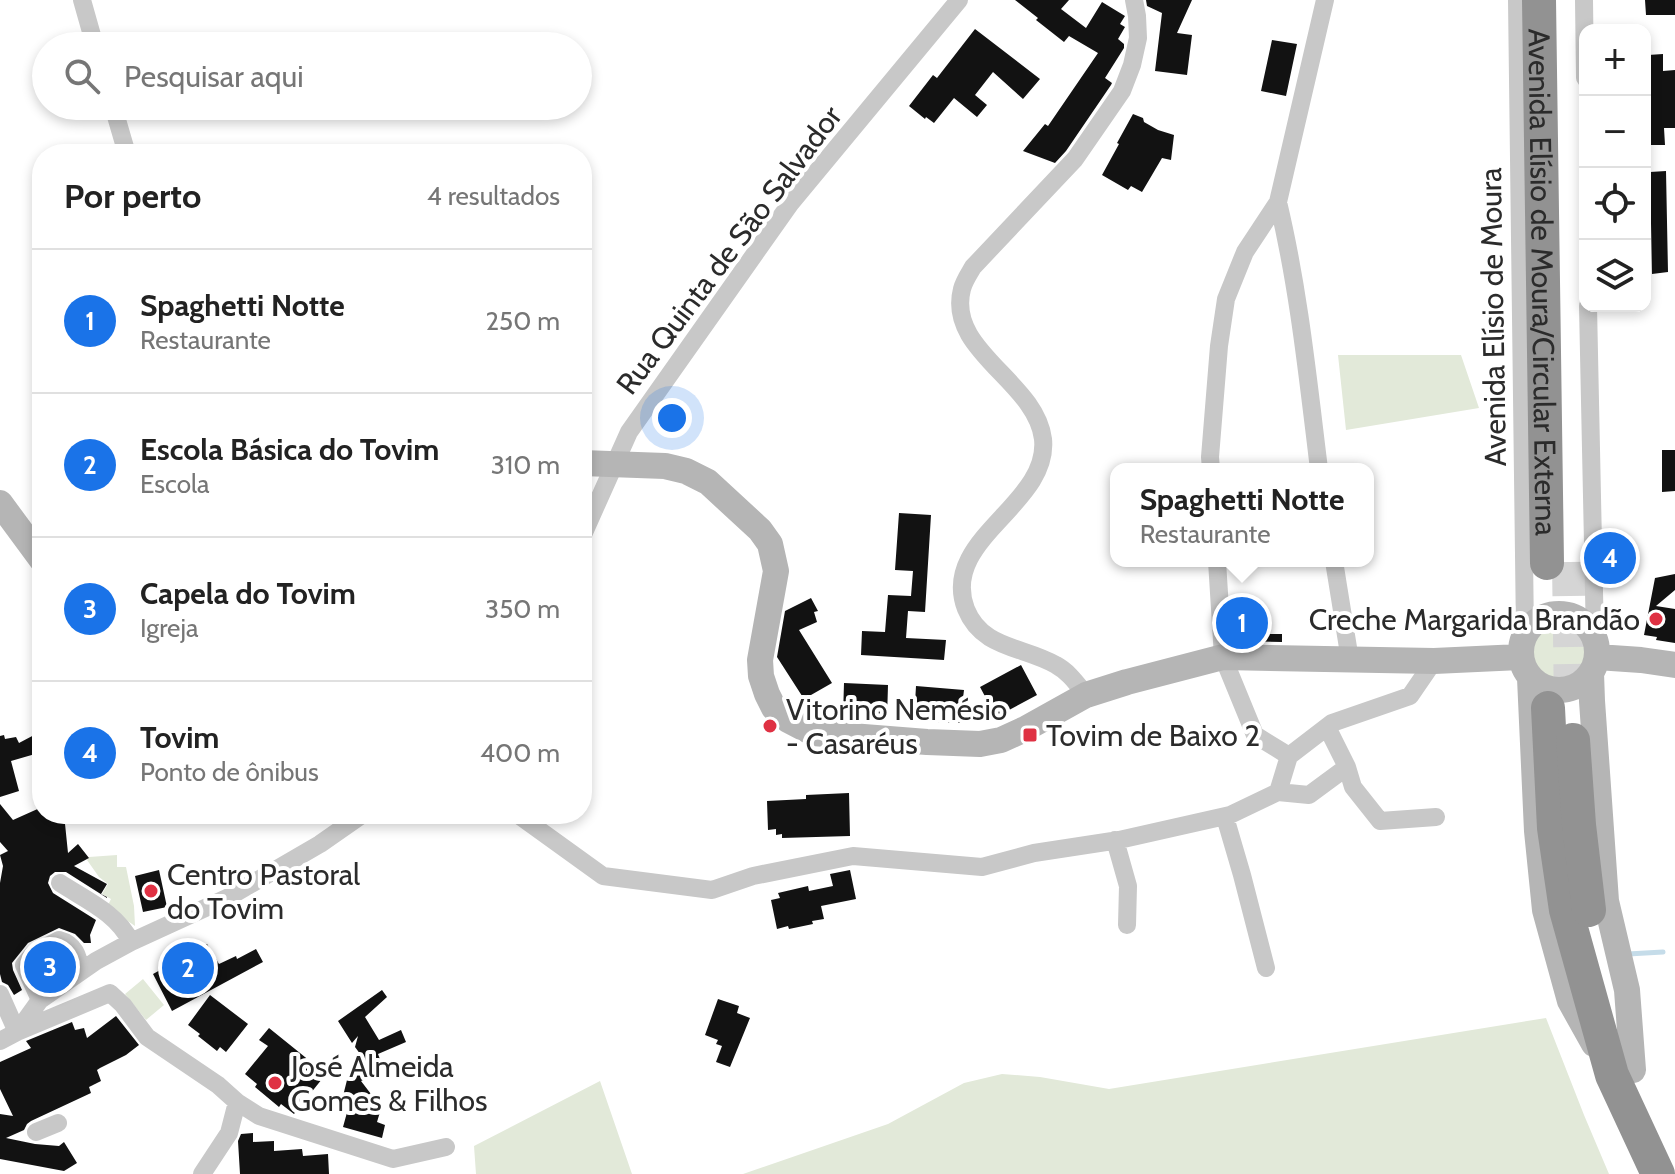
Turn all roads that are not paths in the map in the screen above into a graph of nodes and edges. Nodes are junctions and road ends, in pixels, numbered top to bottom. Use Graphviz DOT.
graph roads {
  1 [pos="82,0"];
  2 [pos="959,0"];
  3 [pos="1134,0"];
  4 [pos="1325,0"];
  5 [pos="1517,0"];
  6 [pos="1539,0"];
  7 [pos="1561,0"];
  8 [pos="1584,0"];
  9 [pos="1584,24"];
  10 [pos="91,32"];
  11 [pos="117,120"];
  12 [pos="124,144"];
  13 [pos="1278,202"];
  14 [pos="1588,312"];
  15 [pos="1210,463"];
  16 [pos="1318,463"];
  17 [pos="592,464"];
  18 [pos="615,465"];
  19 [pos="0,503"];
  20 [pos="592,515"];
  21 [pos="32,546"];
  22 [pos="1217,567"];
  23 [pos="1335,567"];
  24 [pos="1525,656"];
  25 [pos="1594,656"];
  26 [pos="1223,657"];
  27 [pos="1350,660"];
  28 [pos="1434,661"];
  29 [pos="1675,665"];
  30 [pos="1086,695"];
  31 [pos="1560,708"];
  32 [pos="1327,727"];
  33 [pos="1289,756"];
  34 [pos="1347,767"];
  35 [pos="1278,792"];
  36 [pos="1225,817"];
  37 [pos="1436,817"];
  38 [pos="349,824"];
  39 [pos="531,824"];
  40 [pos="1115,840"];
  41 [pos="60,883"];
  42 [pos="1127,925"];
  43 [pos="131,942"];
  44 [pos="1266,968"];
  45 [pos="81,971"];
  46 [pos="0,994"];
  47 [pos="40,1000"];
  48 [pos="8,1036"];
  49 [pos="1622,1072"];
  50 [pos="237,1102"];
  51 [pos="58,1123"];
  52 [pos="36,1132"];
  53 [pos="446,1147"];
  54 [pos="1675,1156"];
  55 [pos="202,1174"];
  56 [pos="1658,1174"];
  1 -- 10 [label="street"];
  2 -- 18 [label="street, Rua Quinta de São Salvador"];
  3 -- 30 [label="street"];
  4 -- 13 [label="street"];
  5 -- 24 [label="street, Avenida Elísio de Moura"];
  6 -- 7 [label="highway, Avenida Elísio de Moura/Circular Externa"];
  8 -- 9 [label="street"];
  11 -- 12 [label="street"];
  13 -- 15 [label="street"];
  13 -- 16 [label="street"];
  14 -- 25 [label="street"];
  17 -- 18 [label="street"];
  18 -- 20 [label="street, Rua Quinta de São Salvador"];
  18 -- 30 [label="street"];
  19 -- 21 [label="street"];
  22 -- 26 [label="street"];
  23 -- 27 [label="street"];
  24 -- 25 [label="street"];
  24 -- 25 [label="street"];
  24 -- 28 [label="street"];
  24 -- 49 [label="street"];
  25 -- 29 [label="street"];
  25 -- 49 [label="street"];
  26 -- 27 [label="street"];
  26 -- 30 [label="street"];
  26 -- 33 [label="street"];
  27 -- 28 [label="street"];
  28 -- 32 [label="street"];
  31 -- 49 [label="highway"];
  32 -- 33 [label="street"];
  32 -- 34 [label="street"];
  33 -- 35 [label="street"];
  34 -- 35 [label="street"];
  34 -- 37 [label="street"];
  35 -- 36 [label="street"];
  36 -- 40 [label="street"];
  36 -- 44 [label="street"];
  38 -- 43 [label="street"];
  39 -- 40 [label="street"];
  40 -- 42 [label="street"];
  41 -- 43 [label="street"];
  43 -- 45 [label="street"];
  45 -- 47 [label="street"];
  45 -- 47 [label="street"];
  46 -- 48 [label="street"];
  47 -- 48 [label="street"];
  48 -- 50 [label="street"];
  49 -- 54 [label="highway"];
  49 -- 56 [label="highway"];
  50 -- 53 [label="street"];
  50 -- 55 [label="street"];
  51 -- 52 [label="street"];
}
